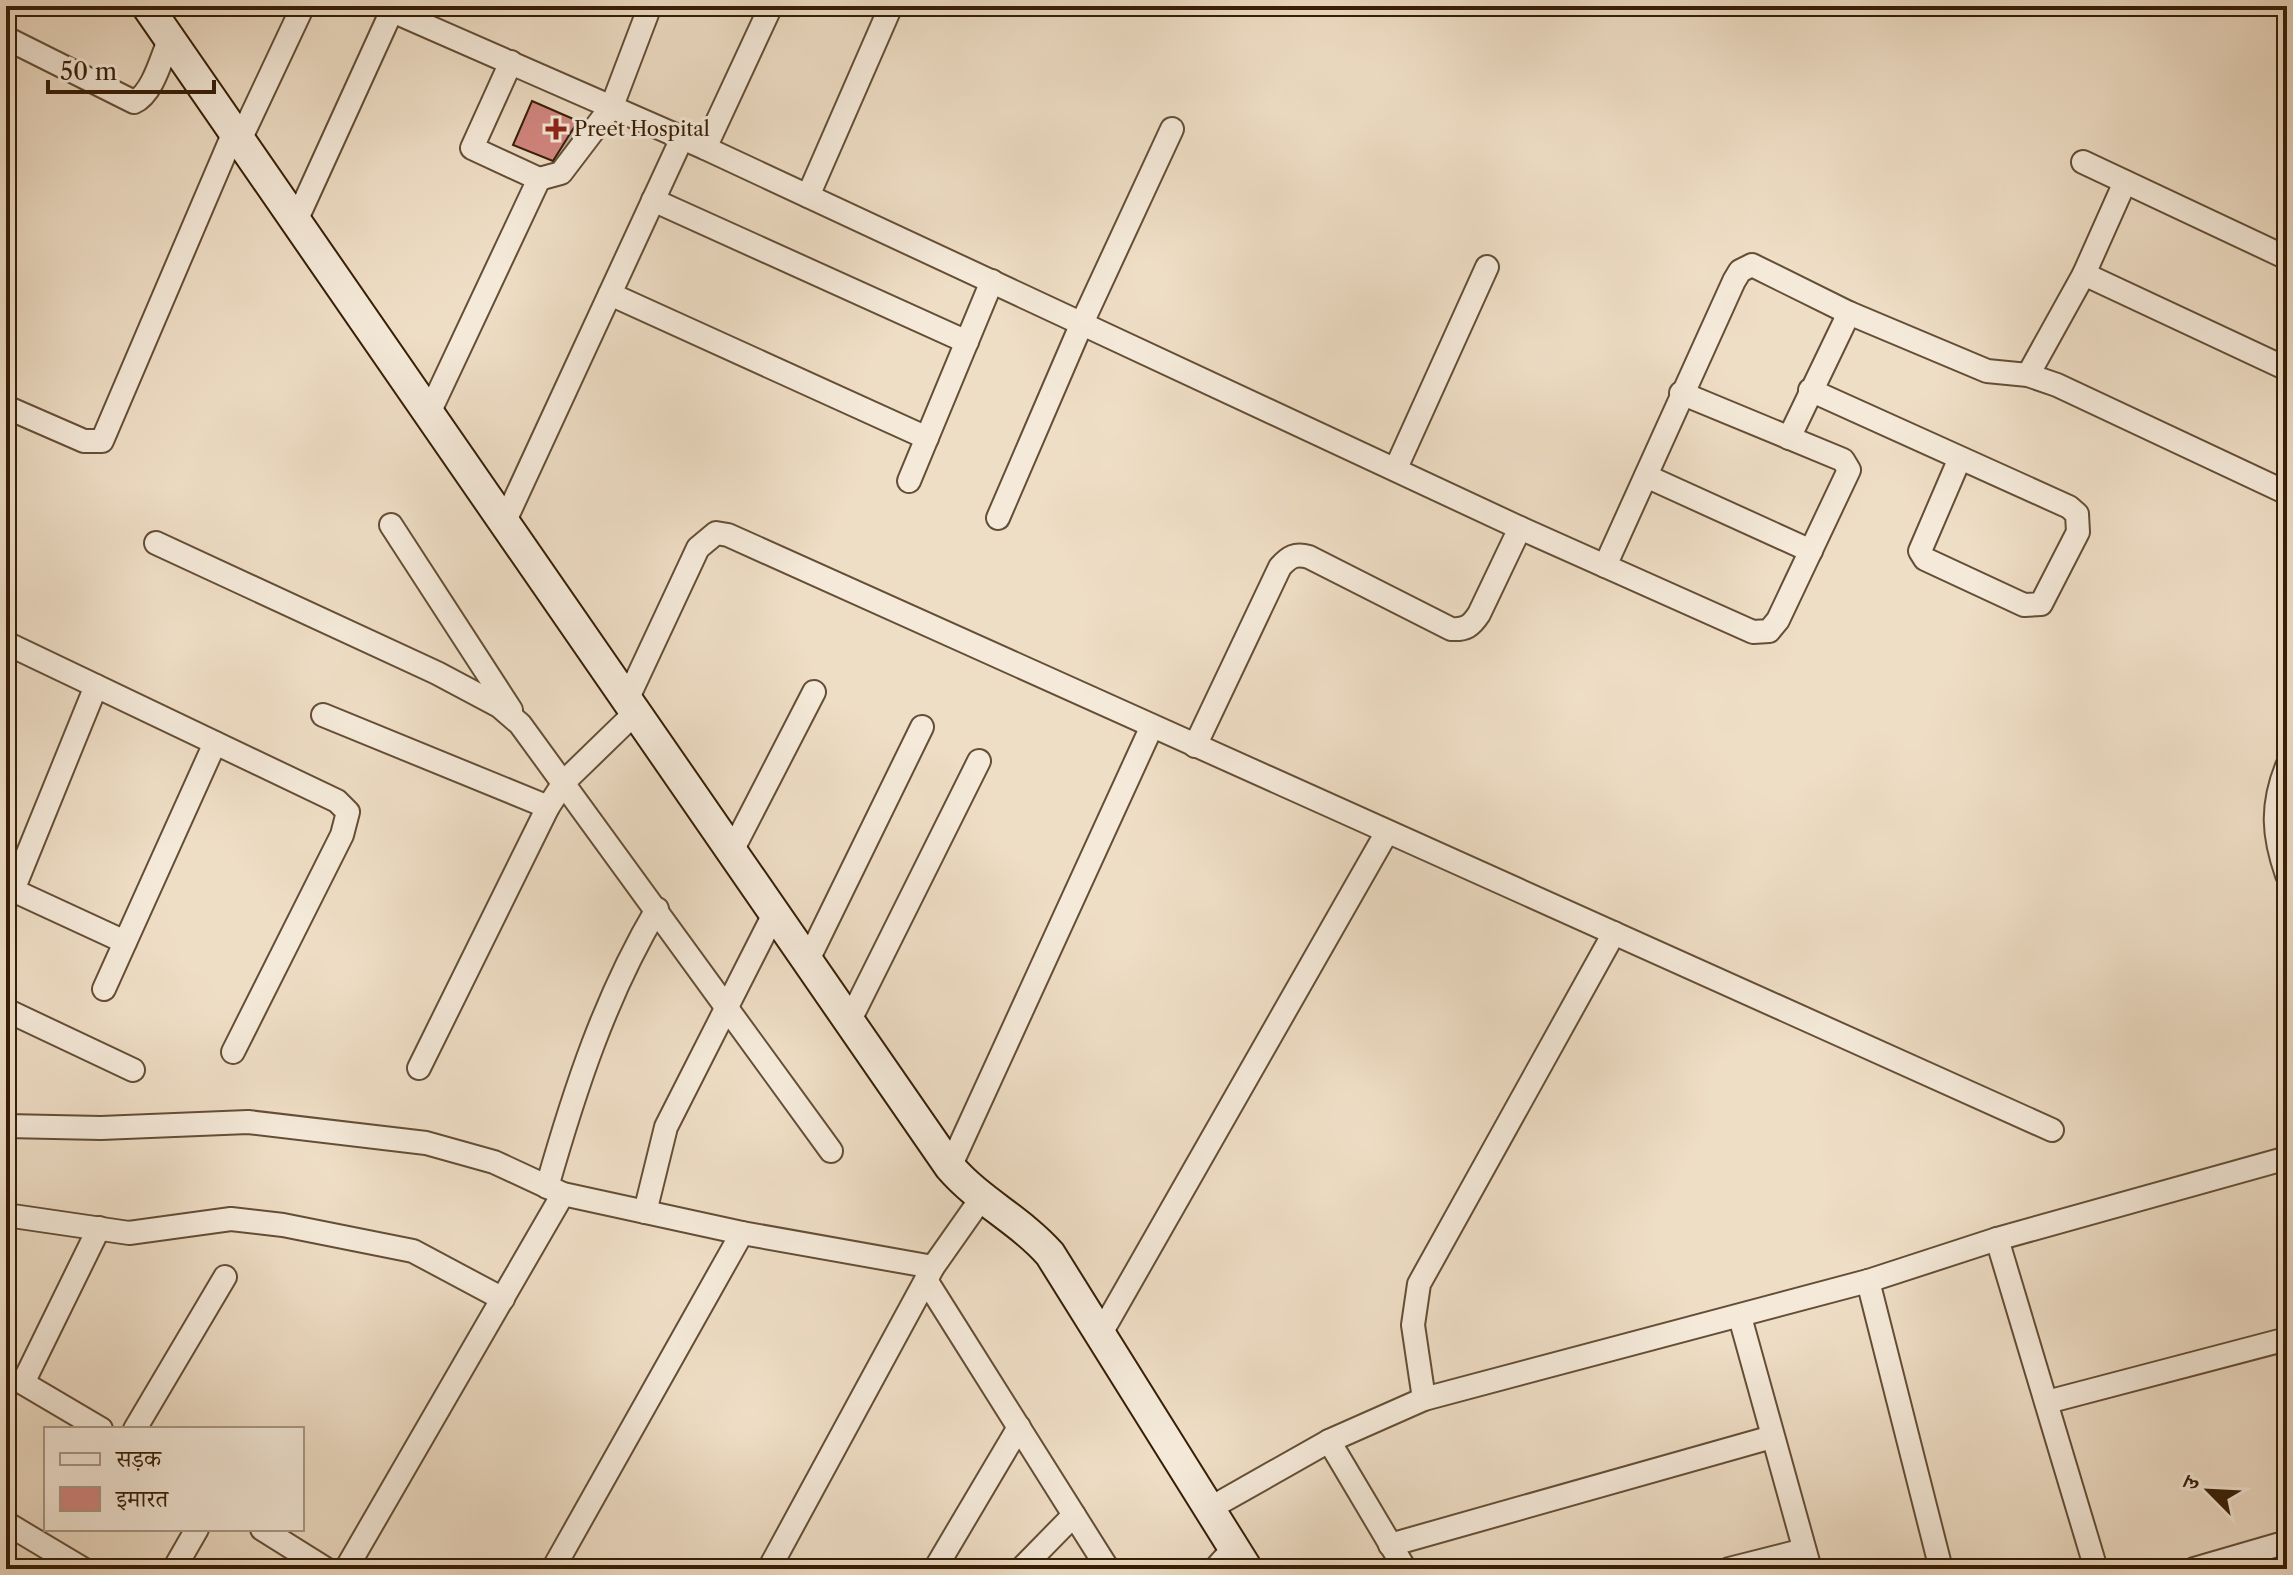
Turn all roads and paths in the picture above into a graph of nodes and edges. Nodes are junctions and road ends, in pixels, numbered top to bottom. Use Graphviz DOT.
graph roads {
  1 [pos="303,6"];
  2 [pos="650,6"];
  3 [pos="771,6"];
  4 [pos="891,6"];
  5 [pos="389,7"];
  6 [pos="150,8"];
  7 [pos="6,38"];
  8 [pos="170,38"];
  9 [pos="511,62"];
  10 [pos="612,106"];
  11 [pos="1172,129"];
  12 [pos="237,136"];
  13 [pos="682,138"];
  14 [pos="705,148"];
  15 [pos="2083,162"];
  16 [pos="539,179"];
  17 [pos="2125,182"];
  18 [pos="808,196"];
  19 [pos="653,200"];
  20 [pos="296,221"];
  21 [pos="2287,258"];
  22 [pos="1487,267"];
  23 [pos="2084,274"];
  24 [pos="992,281"];
  25 [pos="610,294"];
  26 [pos="1849,313"];
  27 [pos="1082,323"];
  28 [pos="967,342"];
  29 [pos="2287,369"];
  30 [pos="2028,375"];
  31 [pos="1810,390"];
  32 [pos="1681,393"];
  33 [pos="6,407"];
  34 [pos="429,413"];
  35 [pos="927,438"];
  36 [pos="1789,438"];
  37 [pos="1960,458"];
  38 [pos="1396,468"];
  39 [pos="1646,476"];
  40 [pos="909,481"];
  41 [pos="2287,493"];
  42 [pos="998,518"];
  43 [pos="504,523"];
  44 [pos="391,525"];
  45 [pos="1520,528"];
  46 [pos="156,543"];
  47 [pos="1811,551"];
  48 [pos="1605,566"];
  49 [pos="6,643"];
  50 [pos="96,686"];
  51 [pos="814,692"];
  52 [pos="630,708"];
  53 [pos="323,715"];
  54 [pos="520,724"];
  55 [pos="1152,726"];
  56 [pos="922,727"];
  57 [pos="215,743"];
  58 [pos="1195,746"];
  59 [pos="979,761"];
  60 [pos="2287,766"];
  61 [pos="565,781"];
  62 [pos="548,807"];
  63 [pos="1387,832"];
  64 [pos="731,853"];
  65 [pos="2287,875"];
  66 [pos="9,888"];
  67 [pos="657,909"];
  68 [pos="774,914"];
  69 [pos="1614,933"];
  70 [pos="125,942"];
  71 [pos="807,962"];
  72 [pos="104,989"];
  73 [pos="727,1005"];
  74 [pos="6,1010"];
  75 [pos="849,1022"];
  76 [pos="233,1052"];
  77 [pos="419,1068"];
  78 [pos="133,1070"];
  79 [pos="6,1126"];
  80 [pos="2052,1130"];
  81 [pos="831,1151"];
  82 [pos="2287,1158"];
  83 [pos="950,1167"];
  84 [pos="555,1190"];
  85 [pos="983,1196"];
  86 [pos="645,1212"];
  87 [pos="6,1215"];
  88 [pos="99,1228"];
  89 [pos="742,1233"];
  90 [pos="1997,1239"];
  91 [pos="930,1273"];
  92 [pos="225,1277"];
  93 [pos="1868,1281"];
  94 [pos="503,1299"];
  95 [pos="1740,1317"];
  96 [pos="1100,1335"];
  97 [pos="2287,1339"];
  98 [pos="1424,1399"];
  99 [pos="2047,1402"];
  100 [pos="98,1427"];
  101 [pos="136,1427"];
  102 [pos="1019,1427"];
  103 [pos="1772,1437"];
  104 [pos="1329,1441"];
  105 [pos="1207,1510"];
  106 [pos="1074,1515"];
  107 [pos="6,1523"];
  108 [pos="196,1531"];
  109 [pos="265,1531"];
  110 [pos="2287,1542"];
  111 [pos="1390,1545"];
  112 [pos="1807,1559"];
  113 [pos="1231,1563"];
  114 [pos="83,1569"];
  115 [pos="174,1569"];
  116 [pos="326,1569"];
  117 [pos="346,1569"];
  118 [pos="553,1569"];
  119 [pos="769,1569"];
  120 [pos="935,1569"];
  121 [pos="1021,1569"];
  122 [pos="1108,1569"];
  123 [pos="1405,1569"];
  124 [pos="1729,1569"];
  125 [pos="1941,1569"];
  126 [pos="2096,1569"];
  127 [pos="2194,1569"];
  1 -- 12 [label="street"];
  2 -- 10 [label="street"];
  3 -- 14 [label="street"];
  4 -- 18 [label="street"];
  5 -- 9 [label="street"];
  5 -- 20 [label="street"];
  6 -- 8 [label="street"];
  7 -- 8 [label="street"];
  8 -- 12 [label="street"];
  9 -- 10 [label="street"];
  9 -- 16 [label="street"];
  10 -- 13 [label="street"];
  10 -- 16 [label="street"];
  11 -- 27 [label="street"];
  12 -- 20 [label="street"];
  12 -- 33 [label="street"];
  13 -- 14 [label="street"];
  13 -- 19 [label="street"];
  14 -- 18 [label="street"];
  15 -- 17 [label="street"];
  16 -- 34 [label="street"];
  17 -- 21 [label="street"];
  17 -- 23 [label="street"];
  18 -- 24 [label="street"];
  19 -- 25 [label="street"];
  19 -- 28 [label="street"];
  20 -- 34 [label="street"];
  22 -- 38 [label="street"];
  23 -- 29 [label="street"];
  23 -- 30 [label="street"];
  24 -- 27 [label="street"];
  24 -- 28 [label="street"];
  25 -- 35 [label="street"];
  25 -- 43 [label="street"];
  26 -- 30 [label="street"];
  26 -- 31 [label="street"];
  26 -- 32 [label="street"];
  27 -- 38 [label="street"];
  27 -- 42 [label="street"];
  28 -- 35 [label="street"];
  30 -- 41 [label="street"];
  31 -- 36 [label="street"];
  31 -- 37 [label="street"];
  32 -- 36 [label="street"];
  32 -- 39 [label="street"];
  34 -- 43 [label="street"];
  35 -- 40 [label="street"];
  36 -- 47 [label="street"];
  37 -- 37 [label="street"];
  38 -- 45 [label="street"];
  39 -- 47 [label="street"];
  39 -- 48 [label="street"];
  43 -- 52 [label="street"];
  44 -- 54 [label="street"];
  45 -- 48 [label="street"];
  45 -- 58 [label="street"];
  46 -- 54 [label="street"];
  47 -- 48 [label="street"];
  49 -- 50 [label="street"];
  50 -- 57 [label="street"];
  50 -- 66 [label="street"];
  51 -- 64 [label="street"];
  52 -- 55 [label="street"];
  52 -- 61 [label="street"];
  52 -- 64 [label="street"];
  53 -- 62 [label="street"];
  54 -- 61 [label="street"];
  55 -- 58 [label="street"];
  55 -- 83 [label="street"];
  56 -- 71 [label="street"];
  57 -- 70 [label="street"];
  57 -- 76 [label="street"];
  58 -- 63 [label="street"];
  59 -- 75 [label="street"];
  60 -- 65 [label="street"];
  61 -- 62 [label="street"];
  61 -- 67 [label="street"];
  62 -- 77 [label="street"];
  63 -- 69 [label="street"];
  63 -- 96 [label="street"];
  64 -- 68 [label="street"];
  66 -- 70 [label="street"];
  67 -- 73 [label="street"];
  67 -- 84 [label="street"];
  68 -- 71 [label="street"];
  68 -- 73 [label="street"];
  69 -- 80 [label="street"];
  69 -- 98 [label="street"];
  70 -- 72 [label="street"];
  71 -- 75 [label="street"];
  73 -- 81 [label="street"];
  73 -- 86 [label="street"];
  74 -- 78 [label="street"];
  75 -- 83 [label="street"];
  79 -- 84 [label="street"];
  82 -- 90 [label="street"];
  83 -- 85 [label="street"];
  84 -- 86 [label="street"];
  84 -- 94 [label="street"];
  85 -- 91 [label="street"];
  85 -- 96 [label="street"];
  86 -- 89 [label="street"];
  87 -- 88 [label="street"];
  88 -- 94 [label="street"];
  88 -- 100 [label="street"];
  89 -- 91 [label="street"];
  89 -- 118 [label="street"];
  90 -- 93 [label="street"];
  90 -- 99 [label="street"];
  91 -- 102 [label="street"];
  91 -- 119 [label="street"];
  92 -- 101 [label="street"];
  93 -- 95 [label="street"];
  93 -- 125 [label="street"];
  94 -- 117 [label="street"];
  95 -- 98 [label="street"];
  95 -- 103 [label="street"];
  96 -- 105 [label="street"];
  97 -- 99 [label="street"];
  98 -- 104 [label="street"];
  99 -- 126 [label="street"];
  102 -- 106 [label="street"];
  102 -- 120 [label="street"];
  103 -- 111 [label="street"];
  103 -- 112 [label="street"];
  104 -- 105 [label="street"];
  104 -- 111 [label="street"];
  105 -- 113 [label="street"];
  106 -- 121 [label="street"];
  106 -- 122 [label="street"];
  107 -- 114 [label="street"];
  108 -- 115 [label="street"];
  109 -- 116 [label="street"];
  110 -- 127 [label="street"];
  111 -- 123 [label="street"];
  112 -- 124 [label="street"];
}
